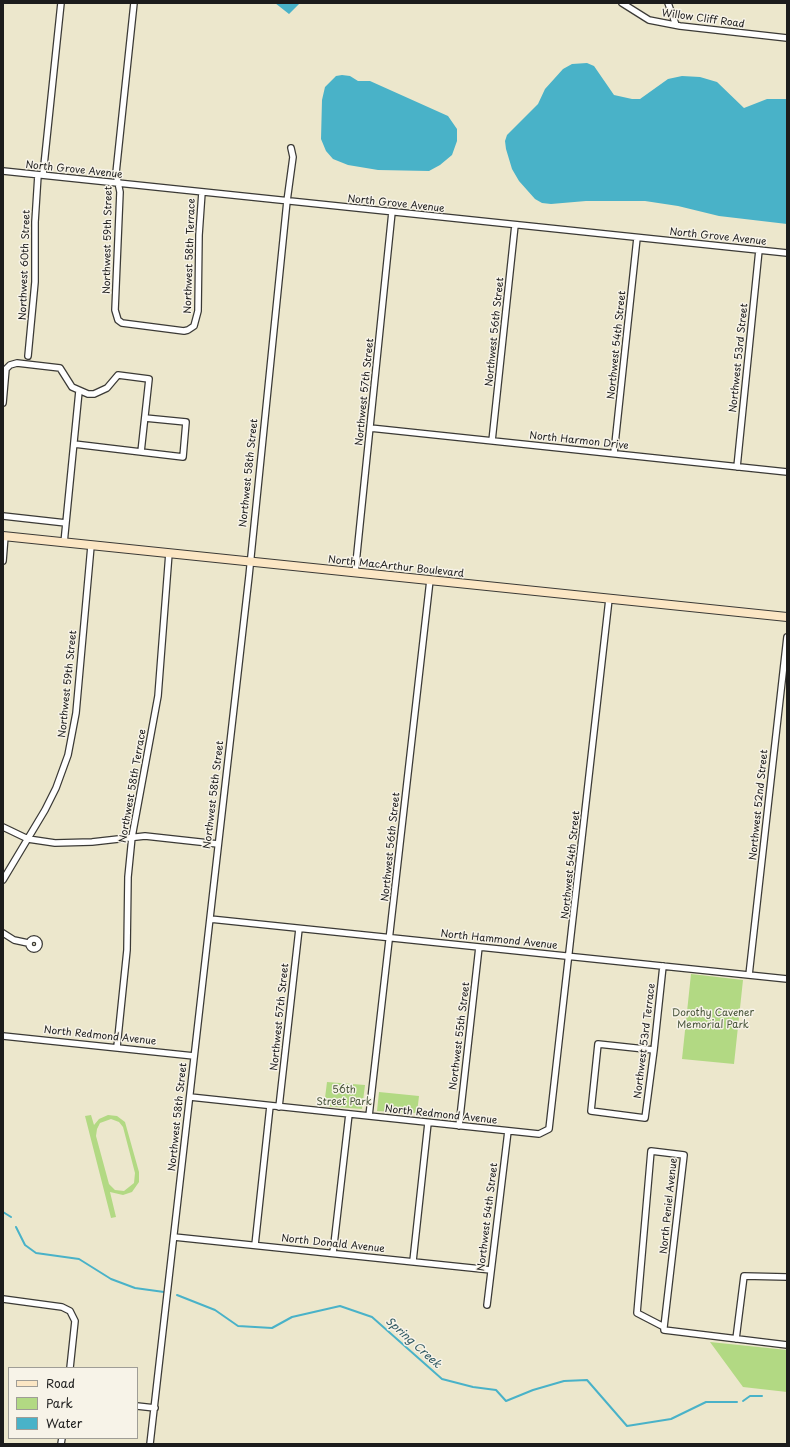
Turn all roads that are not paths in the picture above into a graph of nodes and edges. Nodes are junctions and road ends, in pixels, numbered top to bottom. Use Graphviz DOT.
graph roads {
  1 [pos="61,3"];
  2 [pos="134,3"];
  3 [pos="622,3"];
  4 [pos="668,3"];
  5 [pos="676,25"];
  6 [pos="787,38"];
  7 [pos="291,148"];
  8 [pos="3,171"];
  9 [pos="41,175"];
  10 [pos="118,184"];
  11 [pos="202,192"];
  12 [pos="287,201"];
  13 [pos="392,212"];
  14 [pos="515,225"];
  15 [pos="637,238"];
  16 [pos="759,250"];
  17 [pos="787,253"];
  18 [pos="154,328"];
  19 [pos="28,356"];
  20 [pos="79,391"];
  21 [pos="3,403"];
  22 [pos="145,418"];
  23 [pos="370,428"];
  24 [pos="492,441"];
  25 [pos="74,444"];
  26 [pos="141,452"];
  27 [pos="614,453"];
  28 [pos="737,467"];
  29 [pos="787,472"];
  30 [pos="3,516"];
  31 [pos="66,523"];
  32 [pos="4,536"];
  33 [pos="64,543"];
  34 [pos="91,546"];
  35 [pos="169,553"];
  36 [pos="3,561"];
  37 [pos="250,562"];
  38 [pos="355,573"];
  39 [pos="430,580"];
  40 [pos="609,598"];
  41 [pos="787,617"];
  42 [pos="787,637"];
  43 [pos="3,827"];
  44 [pos="132,837"];
  45 [pos="28,839"];
  46 [pos="218,844"];
  47 [pos="3,880"];
  48 [pos="210,919"];
  49 [pos="300,929"];
  50 [pos="3,933"];
  51 [pos="390,938"];
  52 [pos="28,943"];
  53 [pos="479,947"];
  54 [pos="570,957"];
  55 [pos="663,966"];
  56 [pos="749,976"];
  57 [pos="787,979"];
  58 [pos="3,1036"];
  59 [pos="117,1047"];
  60 [pos="654,1050"];
  61 [pos="194,1056"];
  62 [pos="190,1097"];
  63 [pos="270,1106"];
  64 [pos="279,1107"];
  65 [pos="349,1114"];
  66 [pos="369,1116"];
  67 [pos="428,1123"];
  68 [pos="459,1126"];
  69 [pos="508,1131"];
  70 [pos="546,1132"];
  71 [pos="174,1237"];
  72 [pos="255,1245"];
  73 [pos="334,1253"];
  74 [pos="413,1261"];
  75 [pos="491,1270"];
  76 [pos="787,1277"];
  77 [pos="3,1299"];
  78 [pos="487,1305"];
  79 [pos="664,1327"];
  80 [pos="736,1339"];
  81 [pos="787,1345"];
  82 [pos="70,1367"];
  83 [pos="138,1406"];
  84 [pos="154,1408"];
  85 [pos="150,1444"];
  1 -- 9 [label="street, Northwest 60th Street"];
  2 -- 10 [label="street, Northwest 59th Street"];
  3 -- 5 [label="street, Willow Cliff Road"];
  4 -- 5 [label="street"];
  5 -- 6 [label="street, Willow Cliff Road"];
  7 -- 12 [label="street, Northwest 58th Street"];
  8 -- 9 [label="street, North Grove Avenue"];
  9 -- 10 [label="street, North Grove Avenue"];
  9 -- 19 [label="street, Northwest 60th Street"];
  10 -- 11 [label="street, North Grove Avenue"];
  10 -- 18 [label="street, Northwest 59th Street"];
  11 -- 12 [label="street, North Grove Avenue"];
  11 -- 18 [label="street, Northwest 58th Terrace"];
  12 -- 13 [label="street, North Grove Avenue"];
  12 -- 37 [label="street, Northwest 58th Street"];
  13 -- 14 [label="street, North Grove Avenue"];
  13 -- 23 [label="street, Northwest 57th Street"];
  14 -- 15 [label="street, North Grove Avenue"];
  14 -- 24 [label="street, Northwest 56th Street"];
  15 -- 16 [label="street, North Grove Avenue"];
  15 -- 27 [label="street, Northwest 54th Street"];
  16 -- 17 [label="street, North Grove Avenue"];
  16 -- 28 [label="street, Northwest 53rd Street"];
  20 -- 21 [label="street"];
  20 -- 22 [label="street"];
  20 -- 25 [label="street"];
  22 -- 26 [label="street"];
  22 -- 26 [label="street"];
  23 -- 24 [label="street, North Harmon Drive"];
  23 -- 38 [label="street, Northwest 57th Street"];
  24 -- 27 [label="street, North Harmon Drive"];
  25 -- 26 [label="street"];
  25 -- 31 [label="street"];
  27 -- 28 [label="street, North Harmon Drive"];
  28 -- 29 [label="street, North Harmon Drive"];
  30 -- 31 [label="street"];
  31 -- 33 [label="street"];
  32 -- 33 [label="main road, North MacArthur Boulevard"];
  32 -- 36 [label="street"];
  33 -- 34 [label="main road, North MacArthur Boulevard"];
  34 -- 35 [label="main road, North MacArthur Boulevard"];
  34 -- 45 [label="street, Northwest 59th Street"];
  35 -- 37 [label="main road, North MacArthur Boulevard"];
  35 -- 44 [label="street, Northwest 58th Terrace"];
  37 -- 38 [label="main road, North MacArthur Boulevard"];
  37 -- 46 [label="street, Northwest 58th Street"];
  38 -- 39 [label="main road, North MacArthur Boulevard"];
  39 -- 40 [label="main road, North MacArthur Boulevard"];
  39 -- 51 [label="street, Northwest 56th Street"];
  40 -- 41 [label="main road, North MacArthur Boulevard"];
  40 -- 54 [label="street, Northwest 54th Street"];
  42 -- 56 [label="street, Northwest 52nd Street"];
  43 -- 45 [label="street"];
  44 -- 45 [label="street"];
  44 -- 46 [label="street"];
  44 -- 59 [label="street, Northwest 58th Terrace"];
  45 -- 47 [label="street, Northwest 59th Street"];
  46 -- 48 [label="street, Northwest 58th Street"];
  48 -- 49 [label="street, North Hammond Avenue"];
  48 -- 61 [label="street, Northwest 58th Street"];
  49 -- 51 [label="street, North Hammond Avenue"];
  49 -- 64 [label="street, Northwest 57th Street"];
  50 -- 52 [label="street"];
  51 -- 53 [label="street, North Hammond Avenue"];
  51 -- 66 [label="street, Northwest 56th Street"];
  53 -- 54 [label="street, North Hammond Avenue"];
  53 -- 68 [label="street, Northwest 55th Street"];
  54 -- 55 [label="street, North Hammond Avenue"];
  54 -- 70 [label="street, Northwest 54th Street"];
  55 -- 56 [label="street, North Hammond Avenue"];
  55 -- 60 [label="street, Northwest 53rd Terrace"];
  56 -- 57 [label="street, North Hammond Avenue"];
  58 -- 59 [label="street, North Redmond Avenue"];
  59 -- 61 [label="street, North Redmond Avenue"];
  60 -- 60 [label="street, Northwest 53rd Terrace"];
  61 -- 62 [label="street, Northwest 58th Street"];
  62 -- 63 [label="street, North Redmond Avenue"];
  62 -- 71 [label="street, Northwest 58th Street"];
  63 -- 64 [label="street, North Redmond Avenue"];
  63 -- 72 [label="street"];
  64 -- 65 [label="street, North Redmond Avenue"];
  65 -- 66 [label="street, North Redmond Avenue"];
  65 -- 73 [label="street"];
  66 -- 67 [label="street, North Redmond Avenue"];
  67 -- 68 [label="street, North Redmond Avenue"];
  67 -- 74 [label="street"];
  68 -- 69 [label="street, North Redmond Avenue"];
  69 -- 70 [label="street, North Redmond Avenue"];
  69 -- 75 [label="street, Northwest 54th Street"];
  71 -- 72 [label="street, North Donald Avenue"];
  71 -- 84 [label="street, Northwest 58th Street"];
  72 -- 73 [label="street, North Donald Avenue"];
  73 -- 74 [label="street, North Donald Avenue"];
  74 -- 75 [label="street, North Donald Avenue"];
  75 -- 78 [label="street, Northwest 54th Street"];
  76 -- 80 [label="street"];
  77 -- 82 [label="street"];
  79 -- 79 [label="street, North Peniel Avenue"];
  79 -- 80 [label="street"];
  80 -- 81 [label="street"];
  83 -- 84 [label="street"];
  84 -- 85 [label="street, Northwest 58th Street"];
}
